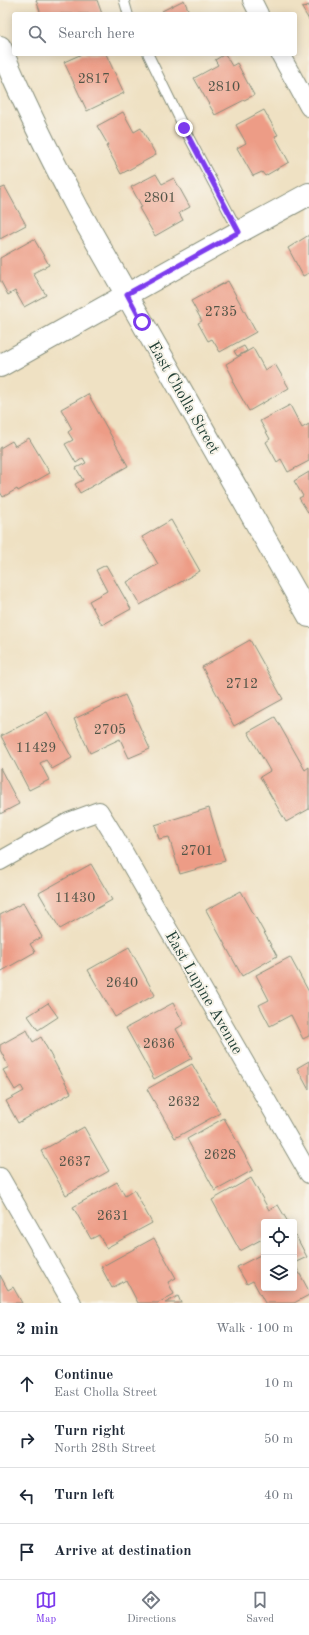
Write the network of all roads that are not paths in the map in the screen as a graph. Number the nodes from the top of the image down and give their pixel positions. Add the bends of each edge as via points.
1 (124, 0) edge
2 (252, 0) edge
3 (127, 12) edge
4 (258, 12) edge
5 (0, 47) edge
6 (149, 56) edge
7 (281, 56) edge
8 (309, 107) edge
9 (309, 194) edge
10 (239, 232) junction
11 (127, 294) junction
12 (2, 360) edge
13 (309, 616) edge
14 (0, 861) edge
15 (309, 1174) edge
16 (0, 1177) edge
17 (72, 1303) edge

1 - 3 lane
2 - 4 street
5 - 11 street, East Cholla Street via 45,148
6 - 10 lane
7 - 8 street
9 - 10 street
10 - 11 street
11 - 12 street
11 - 13 street, East Cholla Street
14 - 15 street, East Lupine Avenue via 69,822 99,811
16 - 17 street

